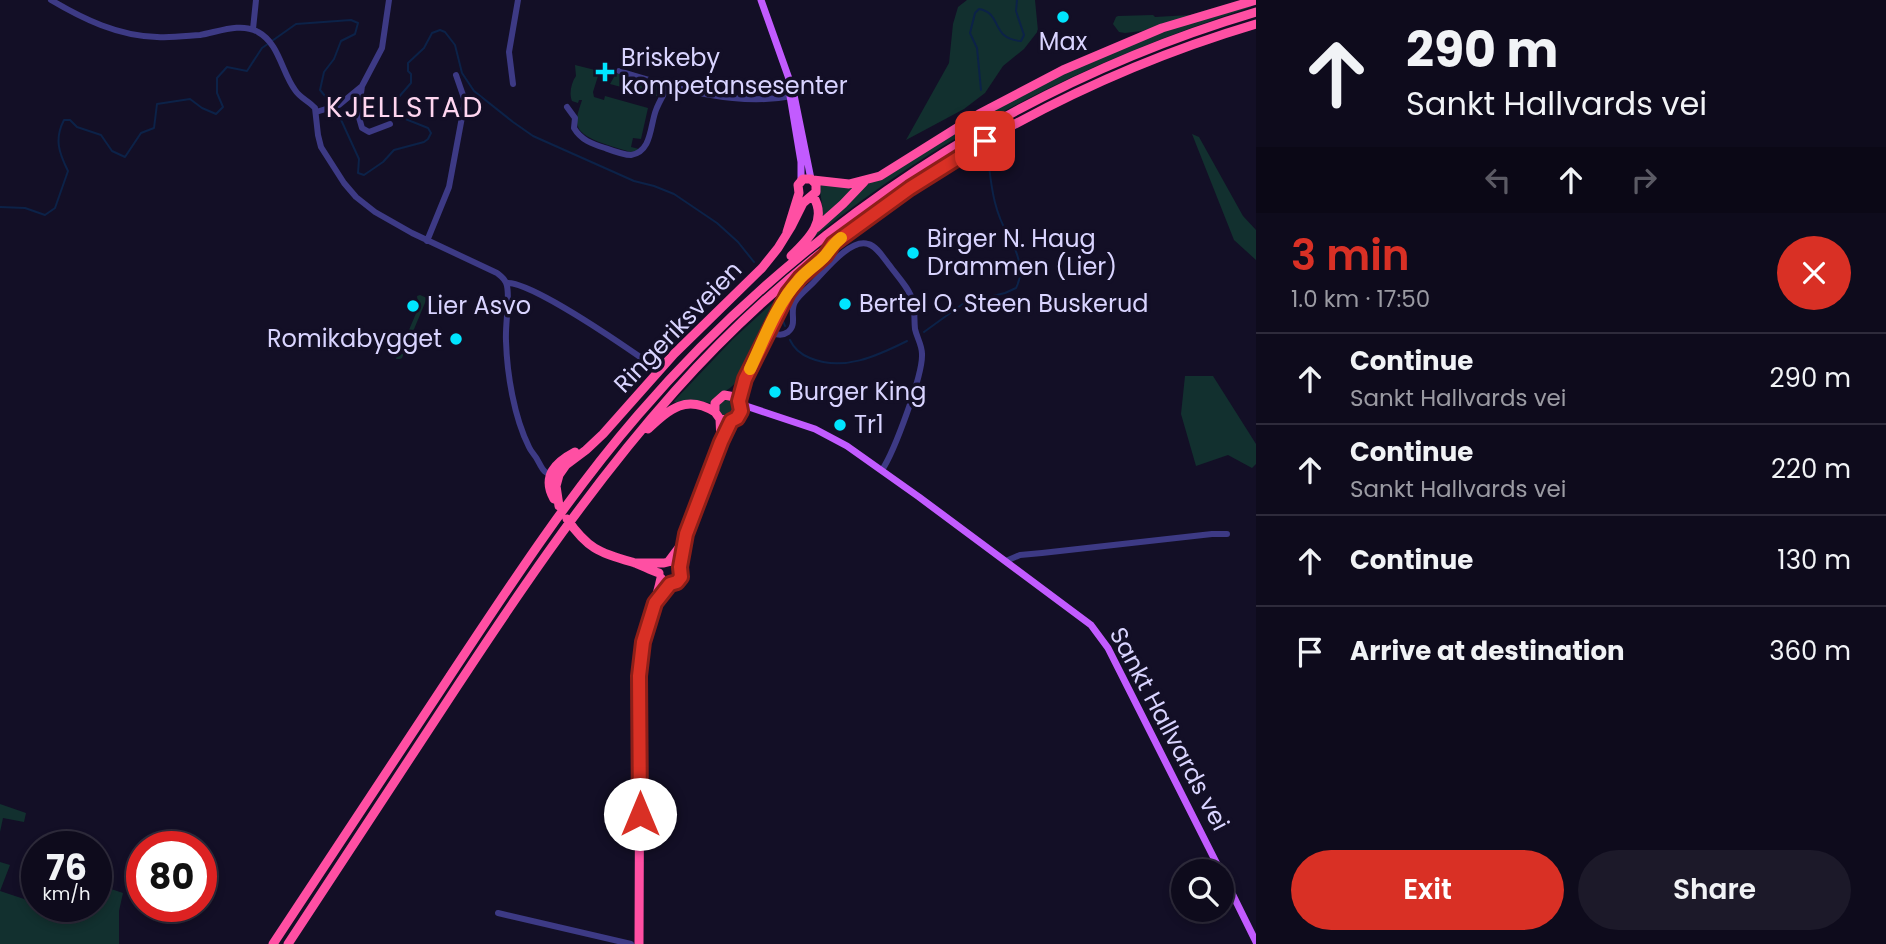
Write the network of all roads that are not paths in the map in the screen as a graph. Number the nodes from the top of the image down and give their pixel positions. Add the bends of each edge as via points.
1 (51, 0) edge
2 (256, 0) edge
3 (389, 0) edge
4 (518, 0) edge
5 (761, 0) edge
6 (1256, 0) edge
7 (1256, 12) edge
8 (1256, 24) edge
9 (253, 29) junction
10 (620, 71) dead end
11 (456, 75) dead end
12 (513, 84) dead end
13 (362, 86) junction
14 (668, 86) junction
15 (792, 96) junction
16 (568, 107) dead end
17 (316, 112) junction
18 (390, 124) dead end
19 (808, 180) junction
20 (866, 181) junction
21 (807, 195) junction
22 (814, 229) junction
23 (427, 241) junction
24 (833, 244) junction
25 (506, 283) junction
26 (760, 291) junction
27 (768, 331) junction
28 (646, 361) dead end
29 (745, 379) junction
30 (730, 395) junction
31 (740, 403) junction
32 (763, 413) junction
33 (717, 415) junction
34 (735, 418) junction
35 (721, 442) junction
36 (621, 454) junction
37 (882, 470) junction
38 (555, 473) junction
39 (1227, 534) dead end
40 (684, 541) junction
41 (1006, 561) junction
42 (666, 562) junction
43 (635, 563) junction
44 (680, 567) junction
45 (660, 576) junction
46 (670, 584) junction
47 (655, 603) junction
48 (1214, 859) edge
49 (1234, 898) edge
50 (498, 913) dead end
51 (1256, 942) edge
52 (273, 944) edge
53 (288, 944) edge
54 (631, 944) edge
55 (639, 944) edge

1 - 9 street via 91,22 137,35 180,37
2 - 9 street
3 - 13 street via 382,48
4 - 12 street via 509,52
5 - 15 main road
6 - 20 highway via 1162,28 1074,65
7 - 26 highway via 1116,63 985,128 870,202
8 - 24 highway via 1156,59 1036,113 950,162
9 - 17 street via 270,42 295,90
10 - 14 street
11 - 23 street via 465,101 449,187
13 - 17 street via 339,105
13 - 18 street via 358,114 362,128 369,132
14 - 15 street via 725,97
14 - 16 street via 648,143 634,155 582,138
15 - 19 main road
17 - 23 street via 321,147 351,192 375,212
19 - 20 highway
19 - 21 highway via 817,189
19 - 21 highway via 797,187
20 - 22 highway
21 - 22 highway via 819,212
21 - 38 highway, Ringeriksveien via 762,268 688,339 603,434
22 - 26 highway
23 - 25 street via 497,273
24 - 27 highway via 792,288
24 - 36 highway via 708,356
25 - 28 street via 515,283 560,307
25 - 38 street via 510,380 523,431 539,461
26 - 52 highway via 635,418 570,502
27 - 29 highway
27 - 37 street via 786,333 793,325 793,306 801,295 853,246 864,243 875,249 911,296 922,353 918,377
29 - 30 highway
29 - 31 highway
30 - 31 highway
30 - 33 highway via 719,398 714,406
31 - 32 main road, Sankt Hallvards vei
31 - 34 highway
32 - 34 main road, Sankt Hallvards vei
32 - 37 main road, Sankt Hallvards vei via 822,432
33 - 34 highway via 726,422
33 - 35 highway
33 - 36 highway via 696,403 681,405
34 - 35 highway
35 - 40 highway
36 - 53 highway via 518,594
37 - 41 main road, Sankt Hallvards vei
38 - 43 highway via 559,506 576,531 592,547
39 - 41 street via 1020,555
40 - 42 highway
40 - 44 highway
41 - 48 main road, Sankt Hallvards vei via 1081,615 1103,640
42 - 43 highway
42 - 44 highway
42 - 45 highway
43 - 45 highway
44 - 46 highway via 680,578
45 - 46 highway
45 - 47 highway
46 - 47 highway
47 - 55 highway via 640,665
49 - 51 main road, Sankt Hallvards vei
50 - 54 street

